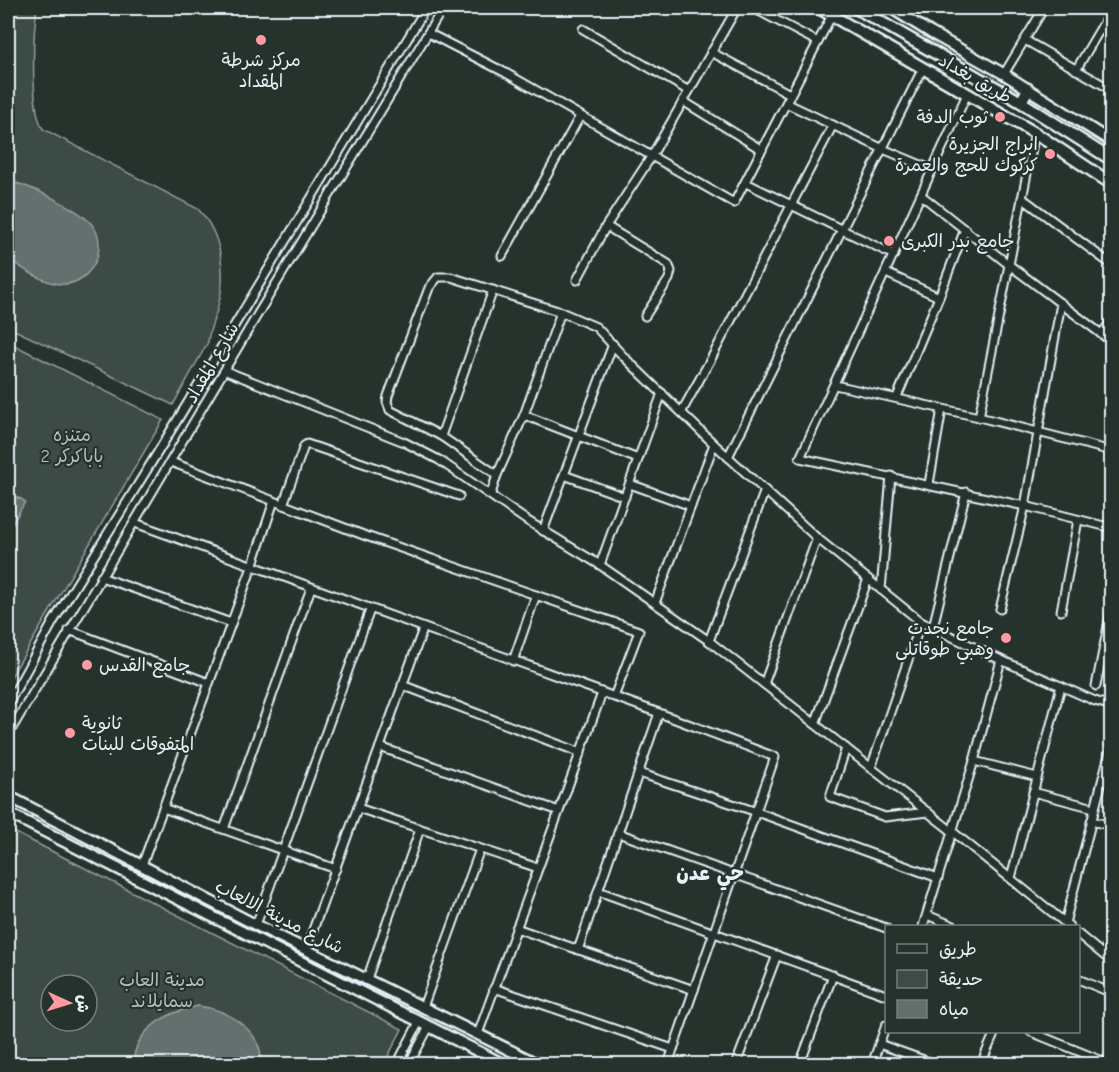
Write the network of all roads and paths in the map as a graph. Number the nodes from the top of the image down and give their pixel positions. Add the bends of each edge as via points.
1 (426, 8) edge
2 (443, 8) edge
3 (737, 8) edge
4 (753, 8) edge
5 (819, 8) edge
6 (856, 8) edge
7 (891, 8) edge
8 (1044, 8) edge
9 (1112, 9) edge
10 (832, 15) junction
11 (1103, 25) junction
12 (583, 29) dead end
13 (1112, 29) edge
14 (428, 33) junction
15 (1025, 40) junction
16 (818, 42) junction
17 (711, 52) junction
18 (923, 68) junction
19 (1076, 70) junction
20 (1002, 73) junction
21 (1028, 89) junction
22 (1112, 90) edge
23 (689, 91) junction
24 (790, 94) junction
25 (967, 94) junction
26 (683, 101) junction
27 (1021, 102) junction
28 (786, 103) junction
29 (580, 116) junction
30 (833, 125) junction
31 (1035, 133) junction
32 (1112, 142) edge
33 (883, 149) junction
34 (762, 150) junction
35 (651, 157) junction
36 (1112, 160) edge
37 (933, 170) junction
38 (746, 183) junction
39 (1112, 184) edge
40 (921, 195) junction
41 (1022, 198) junction
42 (791, 205) junction
43 (606, 226) junction
44 (842, 230) junction
45 (965, 230) junction
46 (894, 255) junction
47 (502, 256) dead end
48 (1008, 264) junction
49 (1112, 265) edge
50 (886, 273) junction
51 (577, 280) dead end
52 (493, 290) junction
53 (939, 297) junction
54 (1061, 303) junction
55 (561, 312) junction
56 (645, 316) dead end
57 (1112, 321) edge
58 (236, 322) junction
59 (250, 327) junction
60 (1101, 334) junction
61 (1112, 342) edge
62 (613, 344) junction
63 (225, 370) junction
64 (835, 385) junction
65 (662, 393) junction
66 (897, 397) junction
67 (942, 410) junction
68 (682, 411) junction
69 (524, 415) junction
70 (979, 417) junction
71 (1037, 432) junction
72 (441, 436) junction
73 (579, 437) junction
74 (714, 444) junction
75 (1112, 451) edge
76 (728, 457) junction
77 (638, 459) junction
78 (171, 462) junction
79 (497, 475) junction
80 (564, 475) junction
81 (891, 476) junction
82 (630, 484) junction
83 (929, 484) junction
84 (765, 490) junction
85 (966, 492) junction
86 (491, 494) junction
87 (459, 496) dead end
88 (625, 497) junction
89 (274, 501) junction
90 (283, 505) junction
91 (691, 506) junction
92 (1025, 506) junction
93 (1078, 520) junction
94 (135, 523) junction
95 (1112, 528) edge
96 (543, 531) junction
97 (817, 538) junction
98 (600, 565) junction
99 (252, 567) junction
100 (101, 577) junction
101 (868, 579) junction
102 (311, 588) junction
103 (882, 590) junction
104 (536, 595) junction
105 (655, 603) junction
106 (1112, 606) edge
107 (1000, 609) dead end
108 (370, 610) junction
109 (1061, 611) dead end
110 (921, 622) junction
111 (231, 623) junction
112 (933, 627) junction
113 (423, 629) junction
114 (69, 630) junction
115 (709, 641) junction
116 (1001, 660) junction
117 (513, 661) junction
118 (209, 683) junction
119 (764, 684) junction
120 (402, 685) junction
121 (1061, 686) junction
122 (1096, 686) dead end
123 (602, 693) junction
124 (614, 697) junction
125 (8, 704) edge
126 (1112, 706) edge
127 (660, 713) junction
128 (815, 724) junction
129 (8, 735) edge
130 (1112, 743) edge
131 (380, 747) junction
132 (846, 748) junction
133 (580, 753) junction
134 (974, 761) junction
135 (871, 768) junction
136 (639, 773) junction
137 (1037, 777) junction
138 (1033, 792) junction
139 (8, 796) edge
140 (164, 808) junction
141 (358, 808) junction
142 (1094, 808) junction
143 (559, 811) junction
144 (757, 812) junction
145 (928, 812) junction
146 (8, 813) edge
147 (1091, 821) junction
148 (1112, 826) edge
149 (224, 829) junction
150 (420, 829) junction
151 (953, 832) junction
152 (618, 833) junction
153 (480, 849) junction
154 (283, 850) junction
155 (142, 865) junction
156 (336, 868) junction
157 (538, 868) junction
158 (735, 873) junction
159 (938, 878) junction
160 (1011, 878) junction
161 (598, 891) junction
162 (927, 915) junction
163 (256, 925) junction
164 (924, 925) edge
165 (950, 925) edge
166 (1067, 925) edge
167 (516, 928) junction
168 (885, 928) edge
169 (714, 933) junction
170 (1080, 936) edge
171 (306, 949) junction
172 (578, 950) junction
173 (777, 955) junction
174 (1112, 962) edge
175 (833, 975) junction
176 (367, 979) junction
177 (1080, 980) edge
178 (494, 987) junction
179 (694, 990) junction
180 (1112, 993) edge
181 (885, 995) edge
182 (423, 1007) junction
183 (419, 1022) junction
184 (429, 1027) junction
185 (885, 1028) edge
186 (995, 1033) edge
187 (1033, 1033) edge
188 (478, 1034) junction
189 (879, 1044) junction
190 (673, 1049) junction
191 (397, 1065) edge
192 (409, 1065) edge
193 (503, 1065) edge
194 (538, 1065) edge
195 (668, 1065) edge
196 (736, 1065) edge
197 (800, 1065) edge
198 (872, 1065) edge
199 (935, 1065) edge
200 (981, 1065) edge
201 (1110, 1065) edge

1 - 58 street, شارع المقداد
2 - 14 street, شارع المقداد
3 - 17 street
4 - 16 street
5 - 10 main road, طريق بغداد
6 - 27 main road, طريق بغداد
7 - 20 main road
8 - 15 street
9 - 11 street
10 - 16 street
10 - 18 main road, طريق بغداد
11 - 13 street
11 - 19 street
12 - 23 street
14 - 29 street
14 - 59 street, شارع المقداد
15 - 19 street
15 - 20 street
16 - 24 street
17 - 23 street
17 - 24 street
18 - 25 main road, طريق بغداد
18 - 33 street
19 - 22 street
20 - 21 main road
21 - 27 main road
21 - 32 main road
23 - 26 street
24 - 28 street
25 - 31 main road, طريق بغداد
25 - 37 street
26 - 34 street
26 - 35 street
27 - 36 main road, طريق بغداد
28 - 30 street
28 - 34 street
29 - 35 street
29 - 47 street
30 - 33 street
30 - 42 street
31 - 39 main road, طريق بغداد
31 - 41 street
33 - 37 street
33 - 44 street
34 - 38 street
35 - 38 street via 734,203
35 - 43 street
37 - 40 street
38 - 42 street
40 - 45 street
40 - 46 street
41 - 48 street
41 - 49 street
42 - 44 street
42 - 68 street
43 - 51 street
43 - 56 street via 668,264 669,279
44 - 46 street
44 - 76 street
45 - 48 street
45 - 53 street
46 - 50 street
48 - 54 street
48 - 70 street
50 - 53 street
50 - 64 street
52 - 55 street
52 - 72 street
52 - 72 street via 451,277 438,277 433,282 388,396 390,410
53 - 66 street
54 - 60 street
54 - 71 street
55 - 62 street via 596,327
55 - 69 street
57 - 60 street
58 - 59 street
58 - 125 street, شارع المقداد via 53,622
59 - 63 street, شارع المقداد
60 - 61 street
62 - 65 street
62 - 73 street
63 - 78 street, شارع المقداد
63 - 86 street via 404,442
64 - 66 street
64 - 81 street via 800,458
65 - 68 street
65 - 77 street
66 - 67 street
67 - 70 street
67 - 83 street
68 - 74 street
69 - 73 street
69 - 79 street
70 - 71 street
71 - 75 street
71 - 92 street
72 - 79 street
73 - 77 street
73 - 80 street
74 - 76 street
74 - 91 street
76 - 84 street
77 - 82 street
78 - 89 street
78 - 94 street, شارع المقداد
79 - 86 street
80 - 88 street
80 - 96 street
81 - 83 street
81 - 103 street
82 - 88 street
82 - 91 street
83 - 85 street
84 - 97 street
84 - 115 street
85 - 92 street
85 - 112 street
86 - 96 street
87 - 90 street via 307,444
88 - 98 street
89 - 90 street
89 - 99 street
90 - 104 street
91 - 105 street
92 - 93 street
92 - 107 street
93 - 95 street
93 - 109 street
94 - 99 street
94 - 100 street, شارع المقداد
96 - 98 street
97 - 101 street
97 - 119 street
98 - 105 street
99 - 102 street
99 - 111 street
100 - 111 street
100 - 114 street, شارع المقداد
101 - 103 street
101 - 128 street
102 - 108 street
102 - 149 street
103 - 110 street
104 - 117 street
104 - 124 street via 639,631
105 - 115 street
106 - 122 street
108 - 113 street
108 - 154 street
110 - 112 street
110 - 135 street
111 - 118 street
112 - 116 street
113 - 117 street
113 - 120 street
114 - 118 street
114 - 129 street, شارع المقداد
115 - 119 street
116 - 121 street
116 - 134 street
117 - 123 street
118 - 140 street
119 - 128 street
120 - 131 street
120 - 133 street
121 - 126 street
121 - 137 street
123 - 124 street
123 - 133 street
124 - 127 street
127 - 136 street
127 - 144 street via 775,757
128 - 132 street
130 - 142 street
131 - 141 street
131 - 143 street
132 - 135 street
132 - 145 street via 830,797 885,817
133 - 143 street
134 - 137 street
134 - 151 street
135 - 145 street
136 - 144 street
136 - 152 street
137 - 138 street
138 - 142 street
138 - 160 street
139 - 155 main road, شارع مدينة الالعاب
140 - 149 street
140 - 155 street
141 - 150 street
141 - 156 street
142 - 147 street
143 - 157 street
144 - 158 street
144 - 159 street
145 - 151 street
146 - 183 main road, شارع مدينة الالعاب
147 - 148 street
147 - 166 street
149 - 154 street
150 - 153 street
150 - 176 street
151 - 159 street
151 - 160 street
152 - 158 street
152 - 161 street
153 - 157 street
153 - 182 street
154 - 156 street
154 - 163 street
155 - 163 main road, شارع مدينة الالعاب
156 - 171 street
157 - 167 street
158 - 168 street
158 - 169 street
159 - 162 street
160 - 166 street
161 - 169 street
161 - 172 street
162 - 164 street
162 - 165 street
163 - 171 main road, شارع مدينة الالعاب
167 - 172 street
167 - 178 street
169 - 173 street
169 - 179 street
170 - 174 street
171 - 176 main road, شارع مدينة الالعاب
172 - 179 street
173 - 175 street
173 - 196 street
175 - 181 street
175 - 197 street
176 - 182 main road, شارع مدينة الالعاب
177 - 180 street
178 - 188 street
178 - 190 street
179 - 190 street
182 - 188 main road, شارع مدينة الالعاب
183 - 184 main road, شارع مدينة الالعاب
183 - 191 street
184 - 192 street
184 - 193 main road, شارع مدينة الالعاب
185 - 189 street
186 - 200 street
187 - 201 street
188 - 194 main road, شارع مدينة الالعاب
189 - 198 street
189 - 199 street
190 - 195 street

